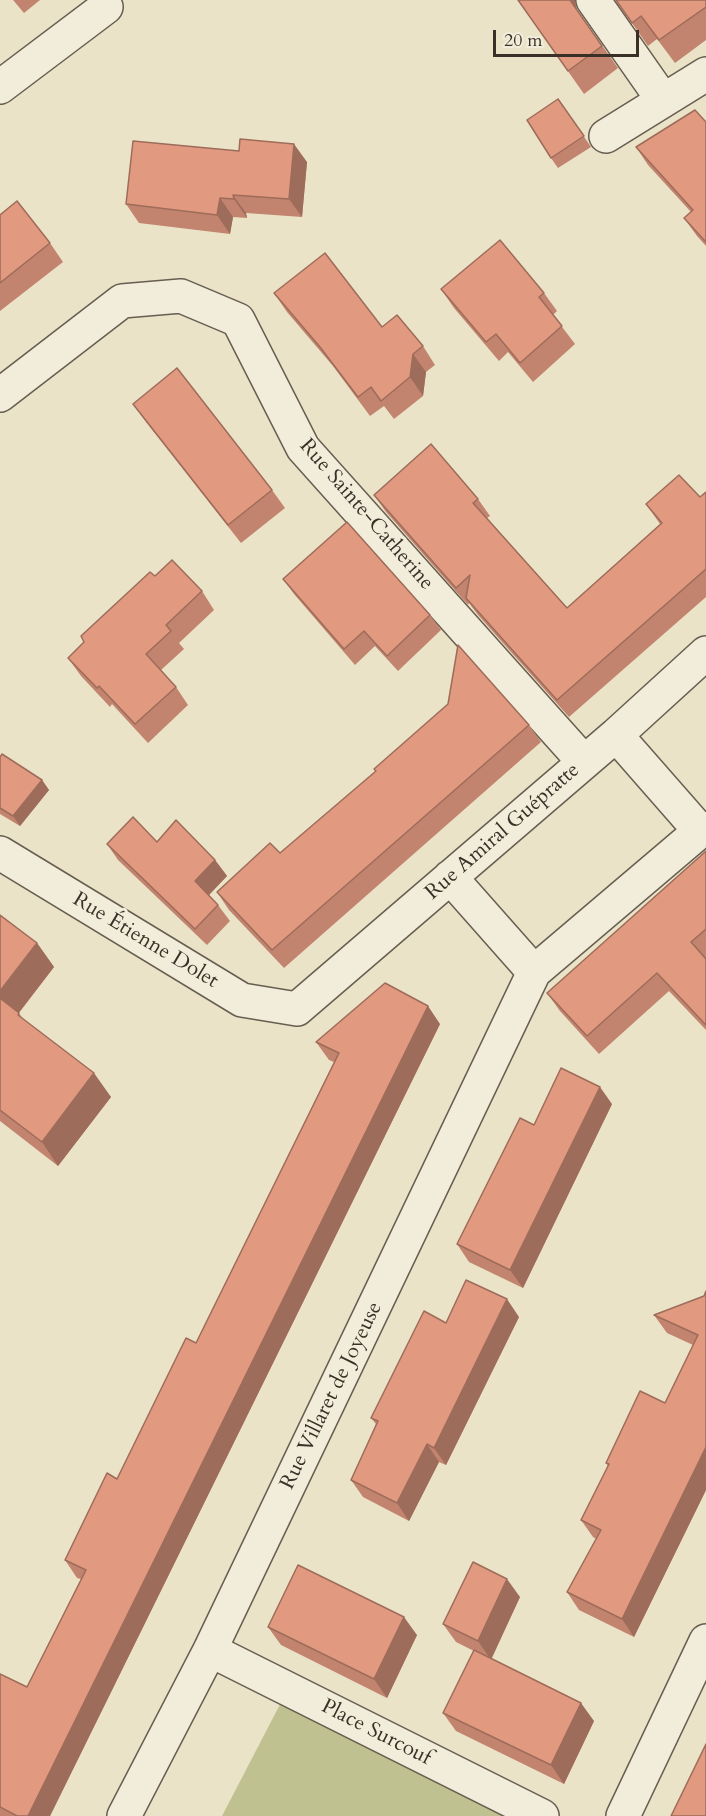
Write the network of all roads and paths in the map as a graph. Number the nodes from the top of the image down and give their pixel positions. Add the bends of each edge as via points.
1 (593, 0) edge
2 (106, 7) dead end
3 (706, 74) edge
4 (0, 87) edge
5 (663, 100) junction
6 (606, 136) dead end
7 (0, 395) edge
8 (706, 653) edge
9 (616, 735) junction
10 (584, 762) junction
11 (703, 830) edge
12 (0, 853) edge
13 (450, 877) junction
14 (534, 972) junction
15 (297, 1009) joint
16 (706, 1641) edge
17 (210, 1650) junction
18 (124, 1816) edge
19 (542, 1816) edge
20 (622, 1816) edge

1 - 5 street
2 - 4 street
3 - 5 street
5 - 6 street
7 - 10 street, Rue Sainte-Catherine via 122,301 181,296 238,320 303,448
8 - 9 street, Rue Amiral Guépratte
9 - 10 street, Rue Amiral Guépratte
9 - 11 street, Rue Villaret de Joyeuse
10 - 13 street, Rue Amiral Guépratte
11 - 14 street, Rue Villaret de Joyeuse
12 - 15 street, Rue Étienne Dolet via 242,1000
13 - 14 street
13 - 15 street, Rue Amiral Guépratte
14 - 17 street, Rue Villaret de Joyeuse
16 - 20 street
17 - 18 street, Rue Villaret de Joyeuse
17 - 19 street, Place Surcouf

